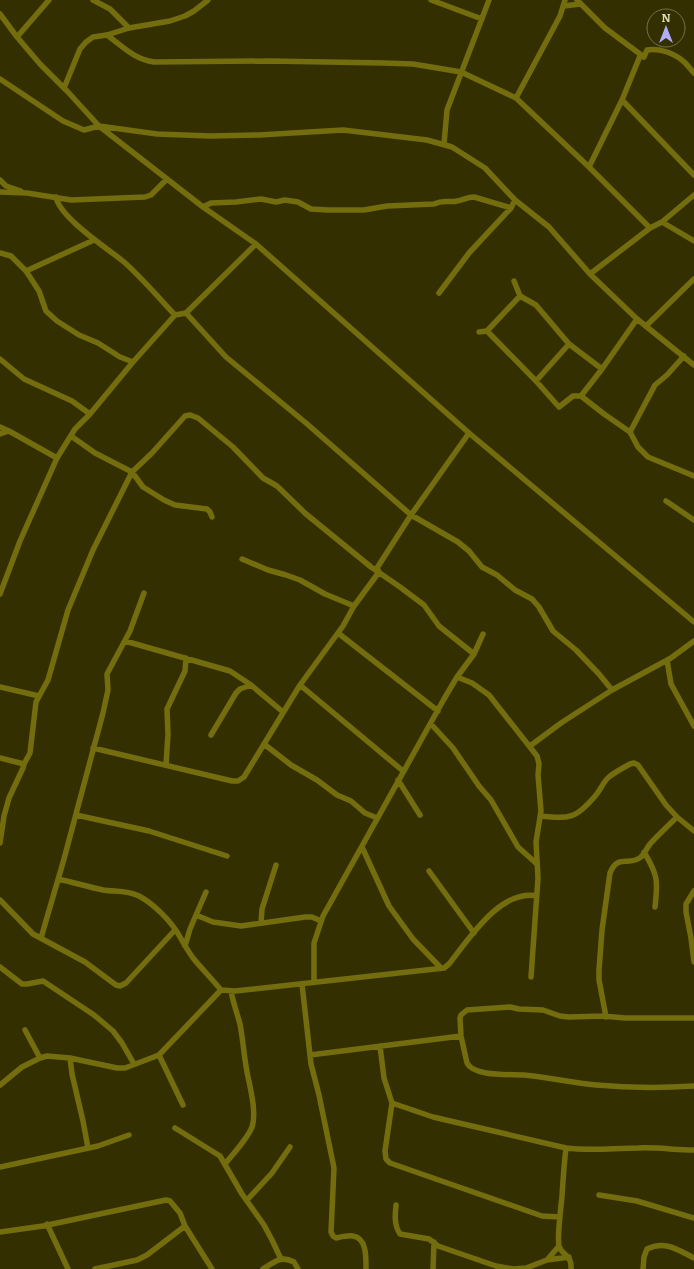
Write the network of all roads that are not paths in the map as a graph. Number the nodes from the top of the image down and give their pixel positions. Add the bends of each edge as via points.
1 (49, 0) edge
2 (93, 0) edge
3 (208, 0) edge
4 (431, 0) edge
5 (489, 0) edge
6 (579, 2) edge
7 (564, 3) edge
8 (0, 14) edge
9 (482, 19) junction
10 (129, 28) junction
11 (107, 35) junction
12 (17, 38) junction
13 (644, 57) junction
14 (461, 72) junction
15 (694, 73) edge
16 (0, 79) edge
17 (64, 88) junction
18 (516, 98) junction
19 (622, 100) junction
20 (99, 126) junction
21 (444, 144) junction
22 (589, 167) junction
23 (694, 175) edge
24 (167, 179) junction
25 (0, 180) edge
26 (0, 192) edge
27 (27, 192) junction
28 (694, 196) edge
29 (56, 198) junction
30 (515, 200) junction
31 (203, 207) junction
32 (511, 208) junction
33 (662, 222) junction
34 (650, 228) junction
35 (94, 240) junction
36 (694, 241) edge
37 (256, 244) junction
38 (0, 254) edge
39 (26, 271) junction
40 (590, 274) junction
41 (694, 279) edge
42 (514, 281) dead end
43 (439, 293) dead end
44 (520, 296) junction
45 (186, 313) junction
46 (175, 315) junction
47 (636, 319) junction
48 (646, 326) junction
49 (487, 331) junction
50 (479, 332) dead end
51 (569, 344) junction
52 (684, 356) junction
53 (0, 359) edge
54 (133, 362) junction
55 (694, 365) edge
56 (602, 368) junction
57 (536, 381) junction
58 (581, 396) junction
59 (90, 414) junction
60 (0, 427) edge
61 (9, 431) junction
62 (469, 432) junction
63 (630, 432) junction
64 (0, 434) edge
65 (71, 436) junction
66 (58, 458) junction
67 (132, 472) junction
68 (694, 476) edge
69 (666, 501) dead end
70 (557, 503) dead end
71 (411, 516) junction
72 (212, 517) dead end
73 (694, 520) edge
74 (242, 559) dead end
75 (379, 572) junction
76 (144, 593) dead end
77 (0, 594) edge
78 (354, 606) junction
79 (694, 622) edge
80 (338, 633) junction
81 (483, 634) dead end
82 (125, 641) junction
83 (694, 641) edge
84 (474, 654) junction
85 (186, 658) junction
86 (667, 660) junction
87 (457, 677) junction
88 (251, 685) junction
89 (300, 685) junction
90 (0, 687) edge
91 (612, 690) junction
92 (39, 696) junction
93 (438, 711) junction
94 (283, 712) junction
95 (430, 724) junction
96 (694, 726) edge
97 (211, 735) dead end
98 (264, 744) junction
99 (530, 746) junction
100 (93, 748) junction
101 (0, 758) edge
102 (24, 764) junction
103 (166, 765) junction
104 (403, 772) junction
105 (398, 780) junction
106 (76, 815) junction
107 (420, 815) dead end
108 (540, 816) junction
109 (676, 817) junction
110 (377, 818) junction
111 (694, 831) edge
112 (0, 843) edge
113 (362, 846) junction
114 (644, 852) junction
115 (227, 856) dead end
116 (537, 864) junction
117 (276, 865) dead end
118 (429, 871) dead end
119 (58, 879) junction
120 (694, 891) edge
121 (206, 892) dead end
122 (537, 896) junction
123 (0, 902) edge
124 (655, 907) dead end
125 (196, 915) junction
126 (321, 921) junction
127 (261, 923) junction
128 (175, 930) junction
129 (474, 933) junction
130 (41, 938) junction
131 (185, 946) junction
132 (694, 959) edge
133 (0, 967) edge
134 (441, 968) junction
135 (531, 977) dead end
136 (314, 982) junction
137 (302, 984) junction
138 (221, 990) junction
139 (232, 991) junction
140 (606, 1016) junction
141 (694, 1018) edge
142 (25, 1030) dead end
143 (461, 1036) junction
144 (380, 1046) junction
145 (159, 1055) junction
146 (310, 1055) junction
147 (40, 1058) junction
148 (70, 1058) junction
149 (134, 1064) junction
150 (0, 1085) edge
151 (694, 1086) edge
152 (392, 1103) junction
153 (183, 1105) dead end
154 (175, 1128) dead end
155 (129, 1135) dead end
156 (290, 1147) dead end
157 (88, 1148) junction
158 (566, 1148) junction
159 (694, 1150) edge
160 (225, 1164) junction
161 (0, 1167) edge
162 (599, 1195) dead end
163 (246, 1200) junction
164 (396, 1205) dead end
165 (560, 1217) junction
166 (694, 1218) edge
167 (47, 1224) junction
168 (185, 1226) junction
169 (0, 1232) edge
170 (434, 1242) junction
171 (559, 1246) junction
172 (569, 1257) junction
173 (694, 1258) edge
174 (281, 1259) junction
175 (547, 1260) junction
176 (68, 1269) edge
177 (95, 1269) edge
178 (212, 1269) edge
179 (263, 1269) edge
180 (298, 1269) edge
181 (366, 1269) edge
182 (433, 1269) edge
183 (513, 1269) edge
184 (571, 1269) edge
185 (643, 1269) edge

1 - 12 street
2 - 10 street via 110,9
3 - 10 street via 185,16
4 - 9 street
5 - 9 street
6 - 7 street
6 - 13 street via 605,28
7 - 18 street via 560,16
8 - 12 street
9 - 14 street
10 - 11 street
11 - 14 street via 142,60 154,62 384,63 413,64
11 - 17 street via 93,37 80,49
12 - 17 street
13 - 15 street via 647,50 654,48 672,54
13 - 19 street via 640,56
14 - 18 street
14 - 21 street via 447,110
16 - 20 street via 63,121 84,130
17 - 20 street
18 - 22 street
19 - 22 street
19 - 23 street
20 - 21 street via 157,134 210,136 343,130
20 - 24 street
21 - 30 street via 462,152 485,168
22 - 34 street
24 - 29 street via 151,195 145,197 71,200
24 - 31 street
25 - 27 street via 6,186
26 - 27 street
27 - 29 street
28 - 33 street
29 - 35 street via 63,211
30 - 32 street
30 - 40 street via 548,227
31 - 32 street via 211,203 261,199 289,200 311,209 364,210 387,206 434,204 440,201 457,202 474,197
31 - 37 street
32 - 43 street via 469,253
33 - 34 street
33 - 36 street
34 - 40 street
35 - 39 street
35 - 46 street via 124,262
37 - 45 street
37 - 62 street
38 - 39 street via 11,256
39 - 54 street via 40,290 46,311 57,321
40 - 47 street
41 - 48 street
42 - 44 street
44 - 49 street
44 - 51 street via 536,305
45 - 46 street
45 - 71 street via 226,357 306,423
46 - 54 street
47 - 48 street
47 - 56 street
48 - 52 street
49 - 50 street
49 - 57 street
51 - 56 street
51 - 57 street
52 - 55 street
52 - 63 street via 653,389
53 - 59 street via 24,379 72,401
54 - 59 street
56 - 58 street
57 - 58 street via 559,407 573,396
58 - 63 street
59 - 65 street
60 - 61 street
61 - 64 street
61 - 66 street
62 - 71 street
62 - 79 street
63 - 68 street via 638,447 648,457
65 - 66 street
65 - 67 street via 95,454
66 - 77 street via 20,541
67 - 72 street via 143,487 164,500 175,505 207,509
67 - 75 street via 182,418 194,415 233,447 263,478 277,486 306,514
67 - 92 street via 93,550 68,610 48,680
69 - 73 street
70 - 79 street
71 - 75 street via 378,568
71 - 91 street via 458,542 482,567 532,599 540,607 553,631 576,650
74 - 78 street via 293,577
75 - 78 street
75 - 84 street via 424,605 439,626
76 - 82 street
78 - 80 street
80 - 89 street
80 - 93 street
81 - 84 street
82 - 85 street
82 - 100 street via 107,674 108,690
83 - 86 street
84 - 87 street
85 - 88 street via 230,671
85 - 103 street via 185,671 167,709
86 - 91 street
86 - 96 street via 670,684
87 - 93 street
87 - 99 street via 472,683 489,695
88 - 94 street
88 - 97 street via 236,693
89 - 94 street
89 - 104 street
90 - 92 street
91 - 99 street
92 - 102 street via 36,702 30,753
93 - 95 street
94 - 98 street
95 - 104 street
95 - 116 street via 453,748 491,800 518,847
98 - 103 street via 244,777 238,781
98 - 110 street via 291,765 337,795 351,801 365,813
99 - 108 street via 540,764
100 - 103 street
100 - 106 street
101 - 102 street
102 - 112 street via 9,798
104 - 105 street
105 - 107 street
105 - 110 street
106 - 115 street via 154,833
106 - 119 street
108 - 109 street via 561,818 580,811 609,778 634,763
108 - 116 street via 536,842
109 - 111 street
109 - 114 street
110 - 113 street
113 - 126 street
113 - 134 street via 389,906 413,939
114 - 124 street via 656,875
114 - 140 street via 634,861 618,862 613,865 610,873 599,970
116 - 122 street
117 - 127 street via 264,901
118 - 129 street
119 - 128 street via 138,896 154,906
119 - 130 street
120 - 132 street via 686,904 686,912
121 - 125 street
122 - 129 street via 521,896 504,904 486,918
122 - 135 street
123 - 130 street via 33,934
125 - 127 street via 228,925
125 - 131 street
126 - 127 street via 305,917
126 - 136 street via 314,943
128 - 130 street via 126,983 120,986 85,962
128 - 131 street
129 - 134 street via 449,964
131 - 138 street
133 - 149 street via 22,984 43,981 94,1015 113,1031
134 - 136 street
136 - 137 street
137 - 139 street
137 - 146 street
138 - 139 street
138 - 145 street
139 - 160 street via 242,1033 253,1120 245,1139
140 - 141 street
140 - 143 street via 560,1016 543,1010 510,1007 467,1010 460,1018
142 - 147 street
143 - 144 street
143 - 151 street via 467,1063 477,1071 597,1085
144 - 146 street
144 - 152 street via 384,1078
145 - 149 street
145 - 153 street
146 - 181 street via 334,1168 331,1232 336,1238 353,1236 359,1239 364,1246
147 - 148 street
147 - 150 street via 14,1072
148 - 149 street via 110,1067 125,1068
148 - 157 street
152 - 158 street via 433,1117
152 - 165 street via 385,1150 386,1159 390,1163 542,1216
154 - 160 street via 220,1156
155 - 157 street
156 - 163 street via 272,1173
157 - 161 street
158 - 159 street
158 - 165 street
160 - 163 street
162 - 166 street via 637,1201
163 - 174 street
164 - 170 street via 395,1221 400,1234
165 - 171 street
167 - 168 street via 166,1200 176,1207
167 - 169 street
167 - 176 street
168 - 177 street via 138,1260
168 - 178 street
170 - 182 street
170 - 183 street via 438,1246 496,1266
171 - 172 street
171 - 175 street
172 - 175 street
172 - 184 street
173 - 185 street via 666,1245 655,1245 647,1249
174 - 179 street
174 - 180 street via 289,1259
175 - 183 street via 526,1268

